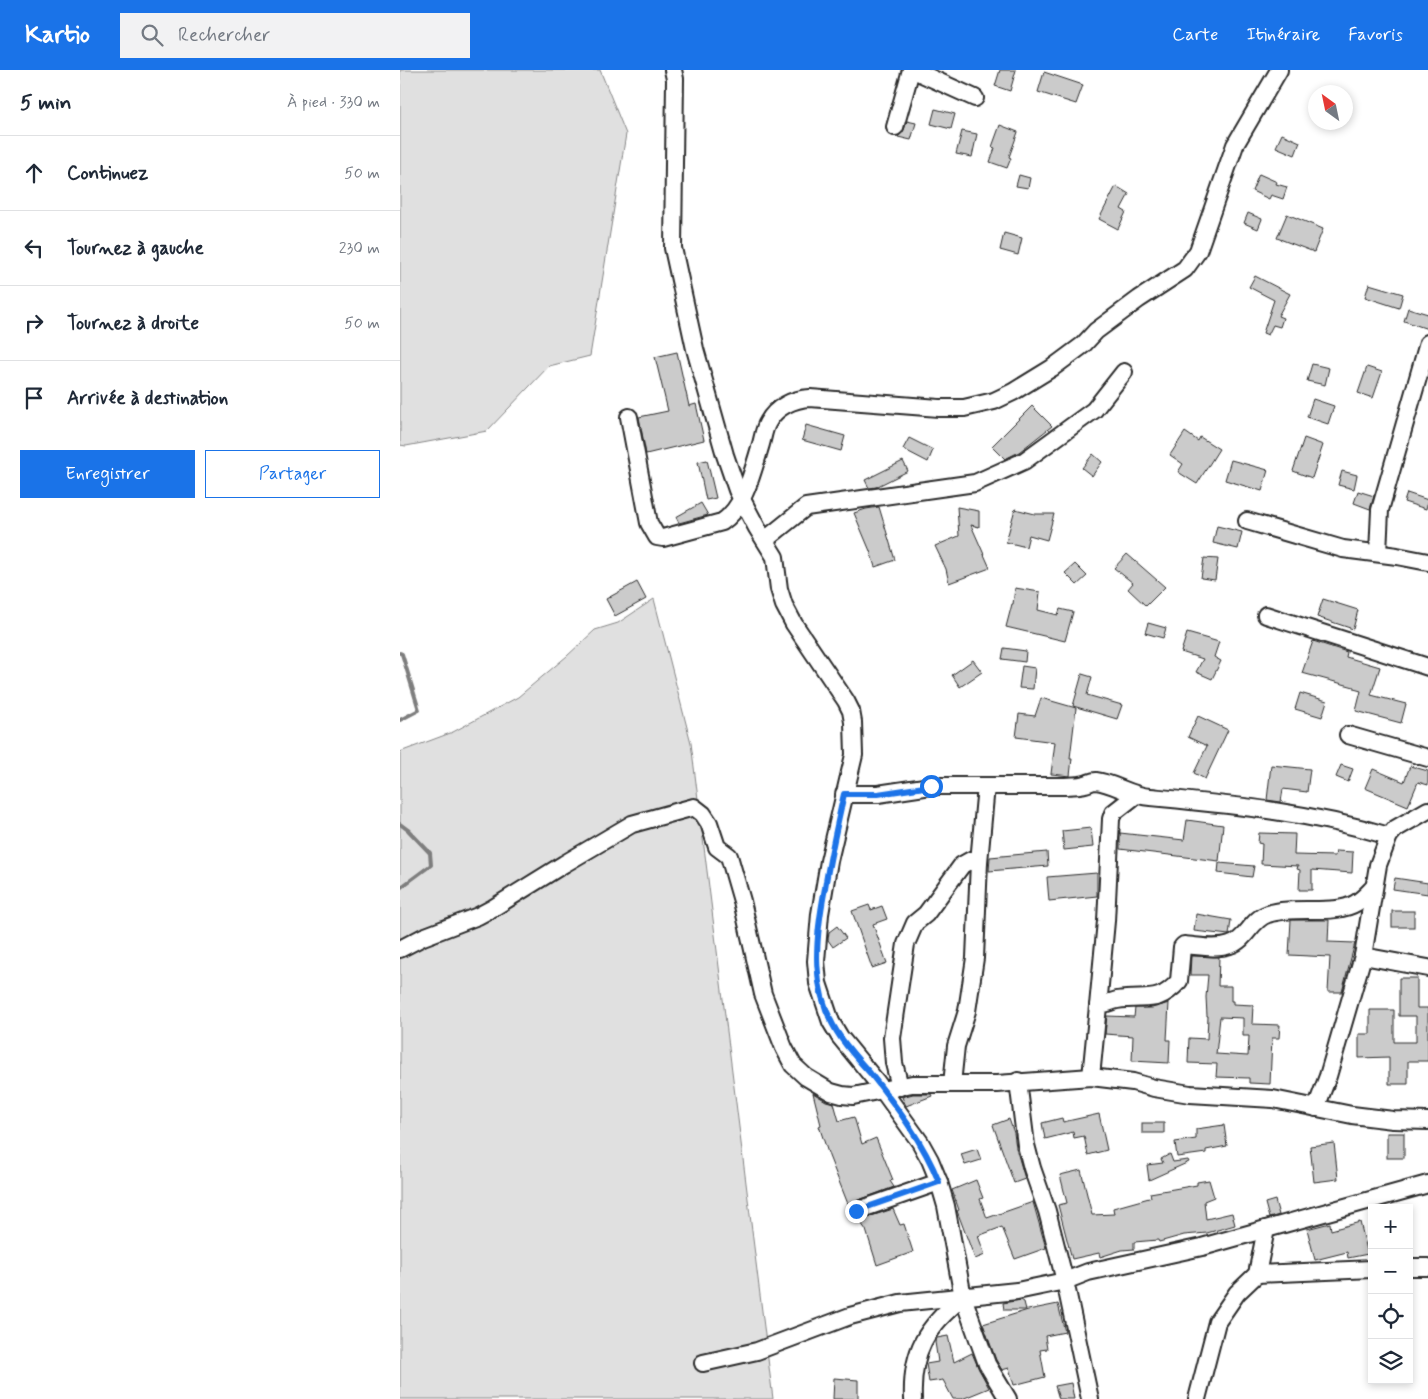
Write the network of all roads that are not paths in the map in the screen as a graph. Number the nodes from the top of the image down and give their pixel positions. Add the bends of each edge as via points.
1 (674, 70) edge
2 (912, 70) edge
3 (1279, 70) edge
4 (975, 98) dead end
5 (895, 127) dead end
6 (1428, 343) edge
7 (1124, 372) dead end
8 (629, 417) dead end
9 (741, 499) junction
10 (1247, 521) dead end
11 (765, 540) junction
12 (1378, 554) junction
13 (1428, 562) edge
14 (1266, 615) dead end
15 (1428, 666) edge
16 (1348, 736) dead end
17 (1428, 758) edge
18 (986, 786) junction
19 (844, 794) junction
20 (1136, 795) junction
21 (1428, 810) edge
22 (1390, 836) junction
23 (979, 862) junction
24 (1373, 888) junction
25 (400, 949) edge
26 (1363, 956) junction
27 (1428, 968) edge
28 (1098, 1006) junction
29 (1091, 1077) junction
30 (1018, 1082) junction
31 (952, 1084) junction
32 (900, 1087) junction
33 (883, 1090) junction
34 (1316, 1108) junction
35 (1428, 1121) edge
36 (939, 1182) junction
37 (1428, 1184) edge
38 (856, 1211) dead end
39 (1266, 1229) junction
40 (1428, 1267) edge
41 (1413, 1268) edge
42 (1368, 1269) edge
43 (1257, 1274) junction
44 (1065, 1281) junction
45 (963, 1297) junction
46 (704, 1363) dead end
47 (913, 1399) edge
48 (1008, 1399) edge
49 (1090, 1399) edge
50 (1197, 1399) edge

1 - 9 street via 673,248 695,349
2 - 4 street
2 - 5 street
3 - 9 street via 1235,145 1198,251 1185,269 1140,298 1052,368 994,401 964,408 939,408 800,398 784,405 768,422
6 - 12 street via 1380,510
7 - 11 street via 1094,410 1024,461 975,483 806,507
8 - 9 street via 650,523 657,537 664,538 722,522 730,517
9 - 11 street
10 - 12 street via 1343,549
11 - 19 street via 776,557 784,605 851,711 854,754
12 - 13 street
14 - 15 street
16 - 17 street
18 - 19 street via 931,786 878,794
18 - 20 street via 1066,786 1094,781
18 - 23 street
19 - 33 street via 820,914 816,961 818,983 831,1022 840,1037
20 - 22 street via 1302,814
20 - 28 street via 1113,813 1111,819
21 - 22 street via 1398,825
22 - 24 street
23 - 31 street via 975,958 967,1011 956,1046
23 - 32 street via 971,860 962,865 915,924 906,944 892,1038
24 - 26 street
24 - 28 street via 1356,904 1347,907 1294,910 1261,916 1229,946 1184,946 1179,981 1164,994 1117,1000
25 - 33 street via 493,908 632,824 694,807 709,823 717,847 729,856 763,994 794,1065 831,1092 861,1096
26 - 27 street
26 - 34 street
28 - 29 street
29 - 30 street
29 - 34 street via 1190,1094 1273,1099
30 - 31 street
30 - 44 street via 1026,1145 1048,1212
31 - 32 street
32 - 33 street
33 - 36 street via 920,1142
34 - 35 street via 1393,1120
36 - 38 street
36 - 45 street
37 - 39 street
39 - 43 street
39 - 44 street via 1088,1272
40 - 41 street
42 - 43 street
43 - 50 street via 1237,1293 1217,1322
44 - 45 street
44 - 49 street
45 - 46 street via 900,1303 850,1316 757,1351
45 - 47 street via 922,1342 915,1359
45 - 48 street via 987,1364

